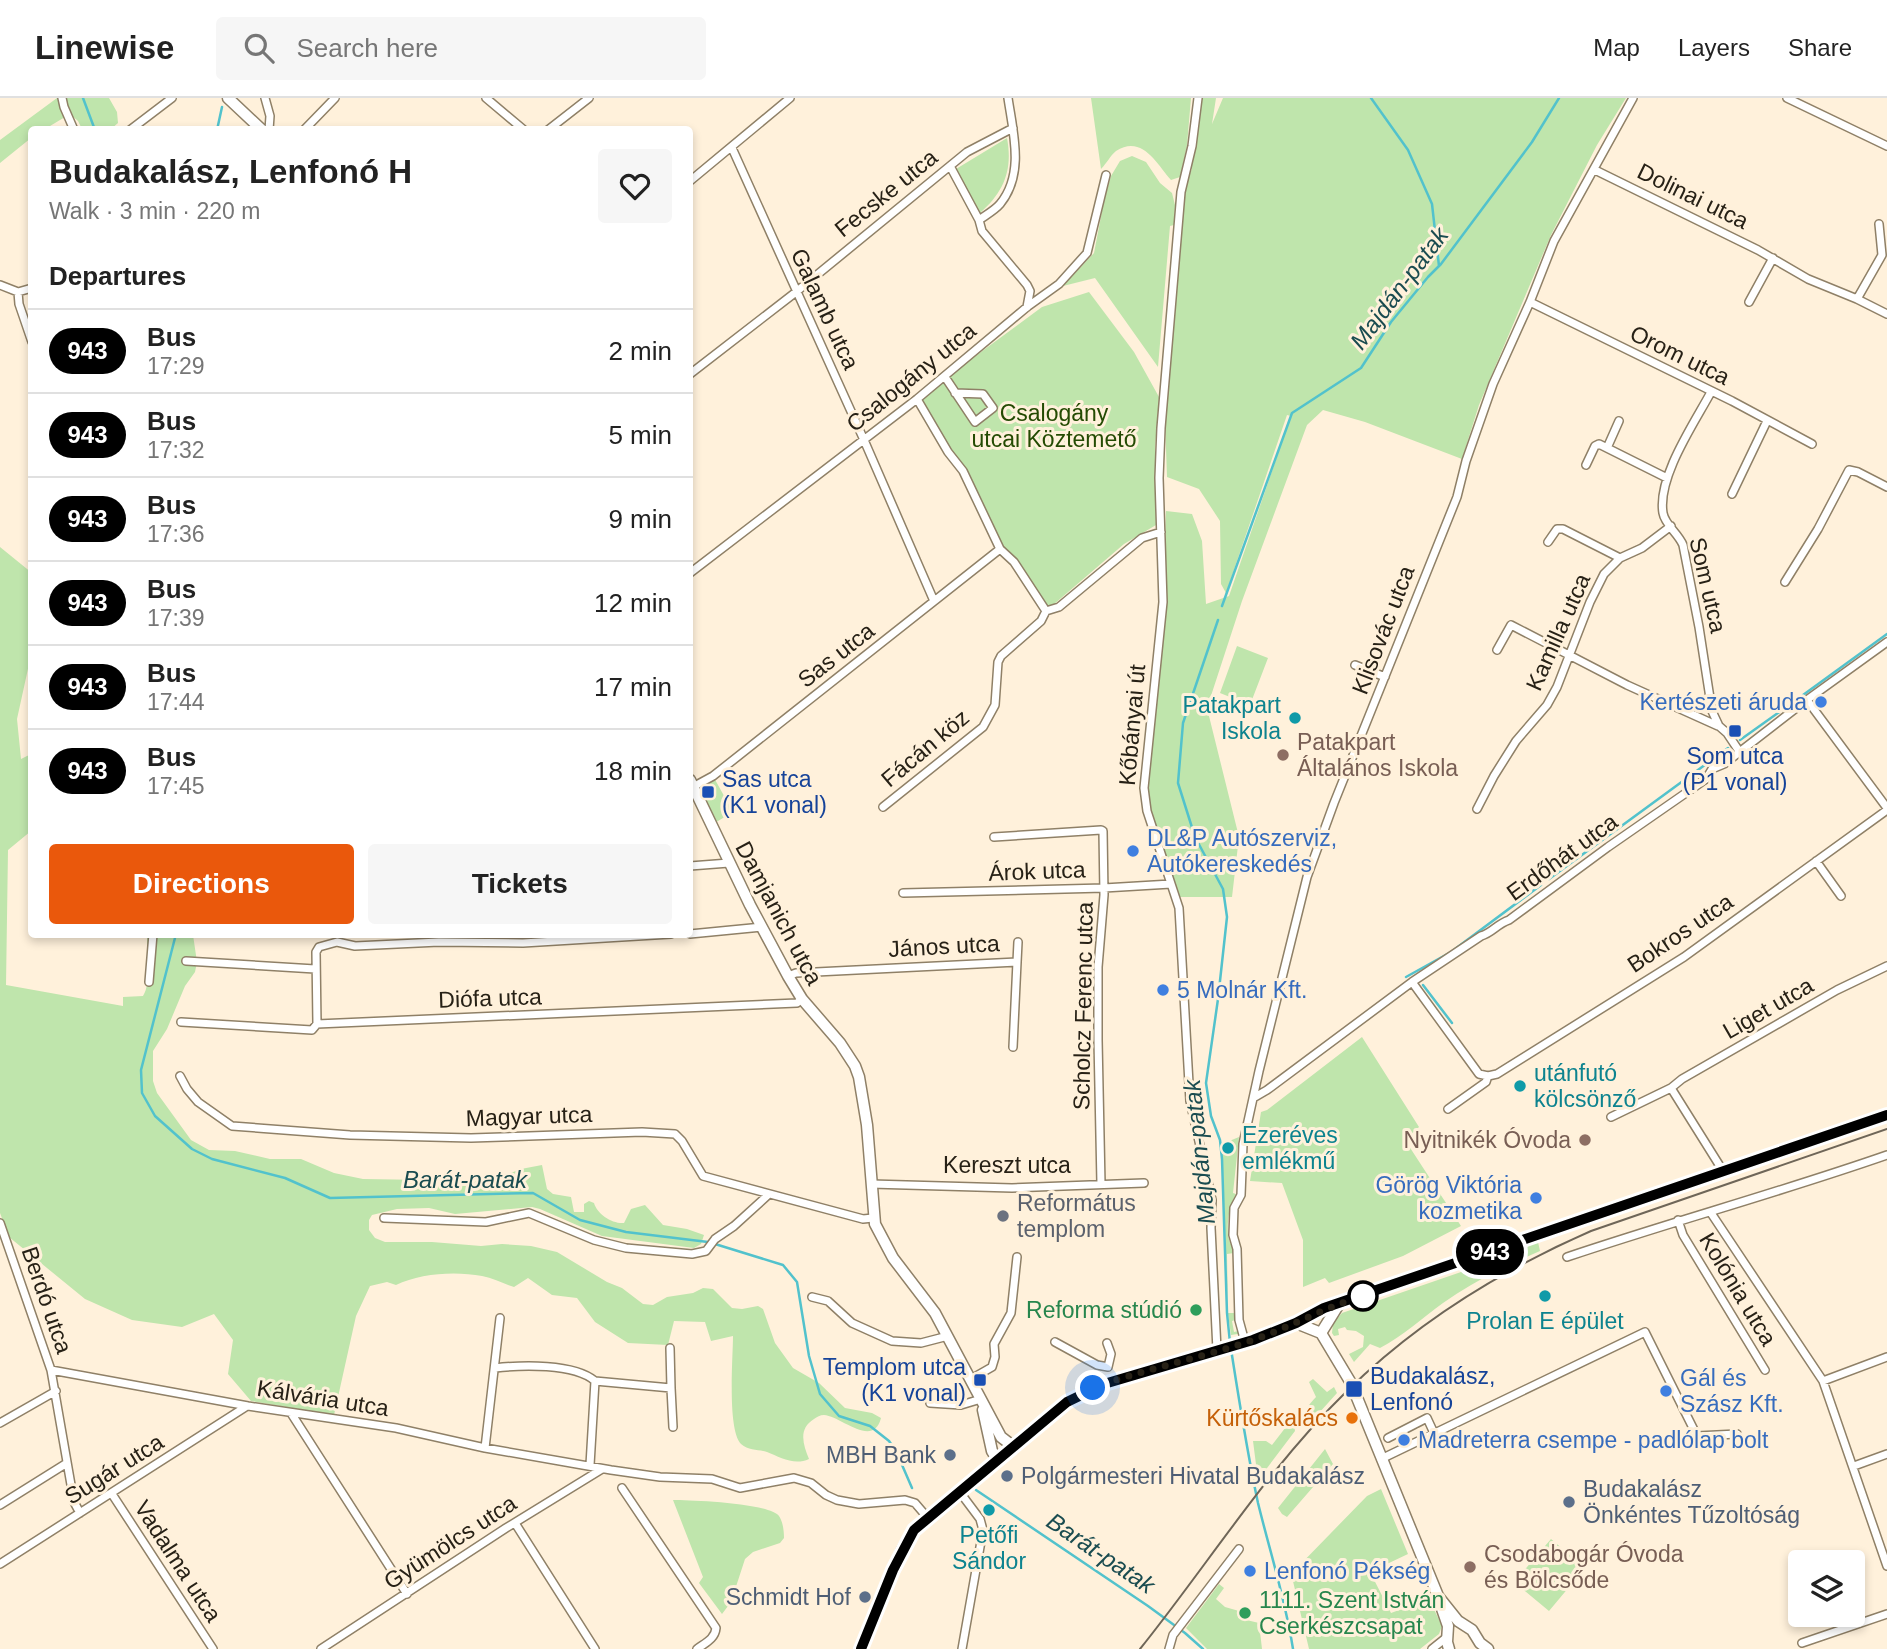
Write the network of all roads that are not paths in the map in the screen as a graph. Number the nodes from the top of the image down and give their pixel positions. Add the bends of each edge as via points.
1 (62, 98) edge
2 (173, 98) edge
3 (228, 98) edge
4 (265, 98) edge
5 (335, 98) edge
6 (486, 98) edge
7 (589, 98) edge
8 (790, 98) edge
9 (1008, 98) edge
10 (1198, 98) edge
11 (1633, 98) edge
12 (1787, 98) edge
13 (72, 126) edge
14 (135, 126) edge
15 (258, 126) edge
16 (269, 126) edge
17 (308, 126) edge
18 (519, 126) edge
19 (553, 126) edge
20 (1013, 128) junction
21 (1887, 146) edge
22 (732, 148) junction
23 (950, 166) junction
24 (1595, 170) junction
25 (1106, 175) dead end
26 (693, 179) edge
27 (979, 220) junction
28 (1879, 223) dead end
29 (1773, 258) junction
30 (0, 285) edge
31 (28, 289) edge
32 (18, 292) junction
33 (796, 292) junction
34 (1857, 299) junction
35 (1530, 302) junction
36 (1749, 302) dead end
37 (1027, 307) junction
38 (1887, 314) edge
39 (28, 330) edge
40 (693, 372) edge
41 (945, 377) junction
42 (1711, 392) junction
43 (955, 393) junction
44 (918, 399) junction
45 (1619, 421) dead end
46 (1766, 421) junction
47 (864, 440) junction
48 (1812, 443) dead end
49 (1606, 448) junction
50 (1586, 466) dead end
51 (1667, 478) junction
52 (1887, 487) edge
53 (1732, 494) dead end
54 (1671, 526) junction
55 (1161, 532) junction
56 (1548, 542) dead end
57 (1000, 550) junction
58 (1620, 558) junction
59 (693, 571) edge
60 (1785, 582) dead end
61 (934, 601) junction
62 (1046, 611) junction
63 (1887, 642) edge
64 (1497, 650) dead end
65 (1570, 655) junction
66 (1355, 665) dead end
67 (1385, 677) junction
68 (1807, 700) junction
69 (1711, 705) junction
70 (1698, 717) junction
71 (1719, 726) junction
72 (1739, 751) junction
73 (693, 784) edge
74 (693, 789) edge
75 (883, 807) dead end
76 (1477, 809) dead end
77 (1887, 809) edge
78 (994, 837) dead end
79 (1816, 860) junction
80 (729, 863) junction
81 (693, 866) edge
82 (1171, 884) junction
83 (1104, 888) junction
84 (903, 893) dead end
85 (1841, 895) dead end
86 (762, 927) junction
87 (693, 933) edge
88 (153, 938) edge
89 (337, 938) edge
90 (605, 938) edge
91 (1018, 942) dead end
92 (186, 961) dead end
93 (1017, 962) junction
94 (1887, 965) edge
95 (315, 969) junction
96 (788, 976) junction
97 (149, 982) dead end
98 (1412, 982) junction
99 (802, 999) junction
100 (181, 1022) dead end
101 (317, 1024) junction
102 (1013, 1046) dead end
103 (180, 1076) dead end
104 (1488, 1076) junction
105 (1671, 1088) junction
106 (1255, 1097) junction
107 (1448, 1109) dead end
108 (1887, 1115) edge
109 (1611, 1117) dead end
110 (1887, 1155) edge
111 (1723, 1171) junction
112 (1144, 1183) dead end
113 (871, 1184) junction
114 (1101, 1184) junction
115 (768, 1195) junction
116 (1712, 1213) junction
117 (384, 1218) dead end
118 (873, 1218) junction
119 (1678, 1220) junction
120 (0, 1223) edge
121 (1017, 1257) dead end
122 (1567, 1257) dead end
123 (811, 1297) dead end
124 (1339, 1304) junction
125 (1315, 1314) junction
126 (500, 1318) dead end
127 (1296, 1323) junction
128 (1320, 1328) junction
129 (948, 1336) junction
130 (1055, 1342) dead end
131 (1107, 1343) dead end
132 (1242, 1343) junction
133 (670, 1348) dead end
134 (1220, 1349) junction
135 (1887, 1357) edge
136 (1108, 1367) junction
137 (495, 1368) junction
138 (51, 1370) junction
139 (1765, 1370) dead end
140 (971, 1379) junction
141 (595, 1381) junction
142 (1112, 1381) junction
143 (1823, 1381) junction
144 (671, 1388) junction
145 (56, 1391) junction
146 (981, 1399) junction
147 (930, 1403) dead end
148 (248, 1406) junction
149 (291, 1413) junction
150 (0, 1423) edge
151 (673, 1427) dead end
152 (1435, 1434) junction
153 (1737, 1434) dead end
154 (1388, 1438) dead end
155 (1439, 1444) dead end
156 (1013, 1447) junction
157 (485, 1448) junction
158 (1887, 1454) edge
159 (997, 1459) junction
160 (1381, 1459) junction
161 (67, 1463) junction
162 (590, 1465) junction
163 (1854, 1466) junction
164 (602, 1469) junction
165 (622, 1488) dead end
166 (959, 1490) junction
167 (112, 1494) junction
168 (0, 1505) edge
169 (80, 1513) junction
170 (927, 1517) junction
171 (515, 1523) junction
172 (1884, 1547) edge
173 (1239, 1549) dead end
174 (0, 1564) edge
175 (1887, 1566) edge
176 (407, 1594) junction
177 (1438, 1595) junction
178 (1887, 1614) edge
179 (1465, 1625) junction
180 (1448, 1634) junction
181 (1475, 1636) junction
182 (1802, 1643) dead end
183 (213, 1649) edge
184 (321, 1649) edge
185 (595, 1649) edge
186 (697, 1649) edge
187 (861, 1649) edge
188 (962, 1649) edge
189 (1169, 1649) edge
190 (1434, 1649) edge
191 (1449, 1649) edge
192 (1473, 1649) edge
193 (1488, 1649) edge

1 - 13 street
2 - 14 street
3 - 15 main road
4 - 16 street
5 - 17 street
6 - 18 street
7 - 19 street
8 - 22 street
9 - 20 street
10 - 55 street, Kőbányai út via 1181,192 1161,428
11 - 24 street, Klisovác utca
12 - 21 street
20 - 23 street, Fecske utca
20 - 27 street via 1013,182 999,206
22 - 26 street
22 - 33 street, Galamb utca
23 - 27 street
23 - 33 street, Fecske utca
24 - 29 street, Dolinai utca
24 - 35 street, Klisovác utca via 1554,241
25 - 37 street, Csalogány utca via 1087,253 1059,284
27 - 37 street via 982,231 1027,285
28 - 34 street via 1882,255
29 - 34 street, Dolinai utca via 1808,279
29 - 36 street
30 - 32 street
31 - 32 street
32 - 39 street
33 - 40 street, Fecske utca
33 - 47 street, Galamb utca
34 - 38 street, Dolinai utca
35 - 42 street, Orom utca
35 - 67 street, Klisovác utca via 1493,384 1457,497
37 - 41 street, Csalogány utca
41 - 43 street
41 - 44 street, Csalogány utca
42 - 46 street, Orom utca
42 - 51 street, Som utca
43 - 43 street via 975,422 993,408 983,394
44 - 47 street, Csalogány utca
44 - 57 street via 963,471
45 - 49 street
46 - 48 street, Orom utca
46 - 53 street
47 - 59 street, Csalogány utca
47 - 61 street, Galamb utca
49 - 50 street via 1595,446
49 - 51 street
51 - 54 street, Som utca via 1663,514
52 - 60 street via 1849,470
54 - 58 street, Kamilla utca
54 - 69 street, Som utca via 1686,559
55 - 62 street, Fácán köz via 1142,538 1059,607
55 - 82 street, Kőbányai út via 1163,602 1144,788
56 - 58 street via 1563,529
57 - 61 street, Sas utca
57 - 62 street via 1014,562
58 - 65 street, Kamilla utca via 1604,574
61 - 73 street, Sas utca via 713,776
62 - 75 street, Fácán köz via 1041,621 1001,656 995,705 983,727
63 - 68 street, Erdőhát utca
64 - 65 street via 1511,625
65 - 70 street
65 - 76 street, Kamilla utca via 1546,705 1516,741
66 - 67 street
67 - 106 street, Klisovác utca via 1307,877
68 - 72 street, Erdőhát utca
68 - 77 street
69 - 70 street
69 - 71 street, Som utca
70 - 71 street
71 - 72 street, Som utca
72 - 98 street, Erdőhát utca via 1509,920
74 - 80 main road, Damjanich utca
77 - 79 street, Bokros utca
78 - 83 street, Scholcz Ferenc utca via 1101,830
79 - 85 street
79 - 104 street, Bokros utca via 1684,957
80 - 81 street
80 - 86 main road, Damjanich utca
82 - 83 street, Árok utca
82 - 134 street, Kőbányai út via 1181,922 1190,1101 1212,1200
83 - 84 street, Árok utca
83 - 114 street, Scholcz Ferenc utca via 1098,979
86 - 87 street
86 - 96 main road, Damjanich utca
88 - 97 street
89 - 90 street via 355,946
89 - 95 street via 318,947
91 - 93 street
92 - 95 street
93 - 96 street, János utca
93 - 102 street, János utca
94 - 105 street, Liget utca
95 - 101 street
96 - 99 main road, Damjanich utca
98 - 104 street via 1479,1074
98 - 106 street, Erdőhát utca
99 - 101 street, Diófa utca via 797,1003
99 - 113 main road, Damjanich utca via 840,1043 859,1077
100 - 101 street, Diófa utca via 312,1030
103 - 115 street, Magyar utca via 198,1102 232,1126 471,1138 675,1134 703,1176
104 - 107 street, Bokros utca
105 - 109 street, Liget utca
105 - 111 street
106 - 132 street, Klisovác utca via 1243,1144 1241,1195 1234,1210
108 - 111 main road
110 - 116 street, Kolónia utca
111 - 124 main road
112 - 114 street, Kereszt utca
113 - 114 street, Kereszt utca via 1012,1188
113 - 118 main road, Damjanich utca
115 - 117 street via 706,1251 692,1254 594,1240 529,1213 486,1222
115 - 118 street, Magyar utca
116 - 119 street, Kolónia utca
116 - 143 street
118 - 129 main road, Damjanich utca via 893,1258
119 - 122 street
119 - 139 street, Kolónia utca
120 - 138 street, Berdó utca
121 - 140 street via 1011,1313 994,1344 992,1367
123 - 129 street via 828,1301 852,1323 892,1341 921,1343
124 - 125 main road
124 - 128 main road
125 - 127 main road
125 - 128 main road
126 - 137 street
127 - 128 main road
127 - 132 main road
128 - 160 main road via 1351,1383
129 - 140 main road, Damjanich utca
130 - 136 street
131 - 136 street via 1111,1354
132 - 134 main road
133 - 144 street
134 - 142 main road
135 - 143 street
136 - 142 street
137 - 141 street via 544,1366
137 - 157 street
138 - 145 street, Berdó utca
138 - 148 street, Kálvária utca
140 - 146 main road, Damjanich utca
141 - 144 street
141 - 162 street
142 - 156 main road via 1067,1402
143 - 163 street
144 - 151 street
145 - 150 street
145 - 161 street, Berdó utca
146 - 147 street via 961,1405
146 - 156 main road via 1001,1437
146 - 159 main road
148 - 149 street, Kálvária utca
148 - 167 street, Sugár utca
149 - 157 street, Kálvária utca via 396,1428
149 - 176 street
152 - 153 street via 1645,1332 1698,1436
152 - 154 street via 1427,1418
152 - 155 street
152 - 160 street
156 - 159 main road
157 - 162 street, Kálvária utca
158 - 163 street
159 - 166 main road
160 - 177 main road
161 - 168 street
161 - 169 street, Berdó utca
162 - 164 street
163 - 172 street
164 - 170 street via 712,1479 740,1488 794,1478 837,1500 859,1504 905,1500 915,1503
164 - 171 street, Gyümölcs utca
165 - 186 street via 716,1628 711,1639
166 - 170 main road
166 - 188 street via 983,1530
167 - 169 street, Sugár utca
167 - 183 street, Vadalma utca
169 - 174 street, Sugár utca
170 - 187 main road via 902,1550
171 - 176 street, Gyümölcs utca
171 - 185 street
172 - 175 street
173 - 189 street via 1178,1628
176 - 184 street, Gyümölcs utca
177 - 179 main road
177 - 180 main road
178 - 182 street
179 - 180 main road via 1455,1626
179 - 181 main road
180 - 190 street
180 - 191 main road
181 - 192 main road
181 - 193 main road
190 - 191 street

